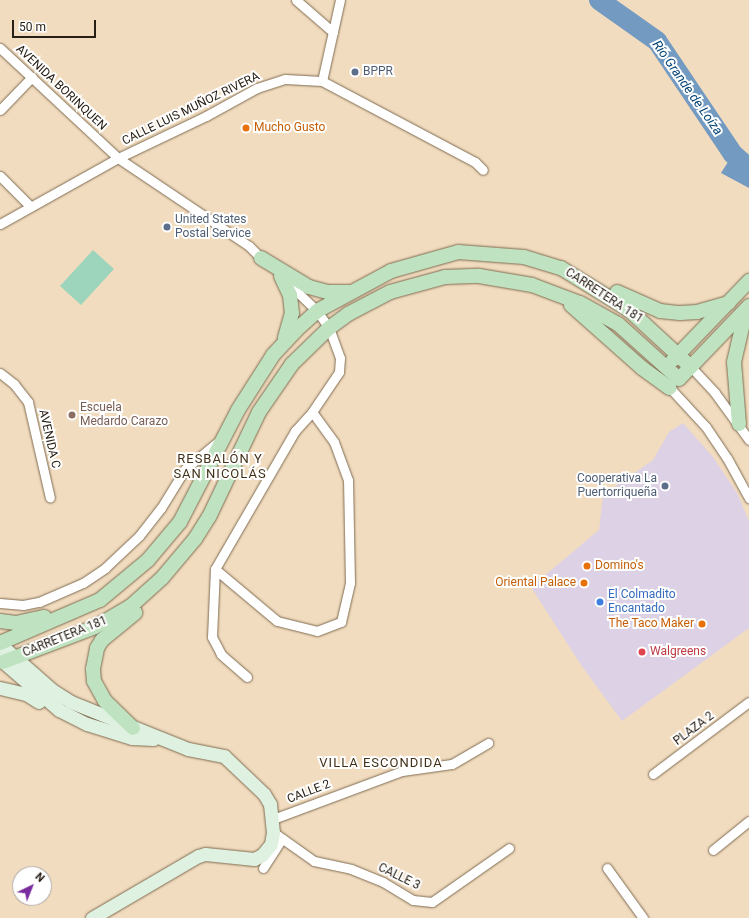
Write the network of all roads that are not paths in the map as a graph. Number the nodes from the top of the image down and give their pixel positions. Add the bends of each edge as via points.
1 (296, 0) edge
2 (340, 0) edge
3 (333, 32) junction
4 (0, 48) edge
5 (32, 77) junction
6 (322, 81) junction
7 (0, 110) edge
8 (118, 158) junction
9 (483, 170) dead end
10 (0, 176) edge
11 (30, 206) junction
12 (0, 224) edge
13 (261, 258) junction
14 (561, 268) junction
15 (281, 276) junction
16 (744, 286) edge
17 (349, 292) junction
18 (555, 292) junction
19 (728, 303) junction
20 (748, 308) edge
21 (317, 311) junction
22 (329, 328) junction
23 (282, 344) junction
24 (679, 354) junction
25 (666, 367) junction
26 (691, 367) junction
27 (0, 373) edge
28 (675, 384) junction
29 (312, 412) junction
30 (739, 424) junction
31 (223, 438) junction
32 (749, 440) edge
33 (50, 498) dead end
34 (749, 498) edge
35 (215, 569) junction
36 (162, 578) junction
37 (0, 603) edge
38 (73, 614) junction
39 (0, 621) edge
40 (0, 644) edge
41 (4, 661) edge
42 (247, 677) dead end
43 (0, 688) edge
44 (749, 702) edge
45 (51, 704) junction
46 (133, 728) junction
47 (163, 739) junction
48 (488, 744) dead end
49 (653, 774) dead end
50 (749, 821) edge
51 (276, 830) junction
52 (509, 848) dead end
53 (713, 850) dead end
54 (263, 868) dead end
55 (607, 868) dead end
56 (92, 918) edge
57 (643, 918) edge

1 - 3 street
2 - 3 street
3 - 6 street
4 - 5 street, AVENIDA BORINQUEN
5 - 7 street
5 - 8 street, AVENIDA BORINQUEN
6 - 8 street, CALLE LUIS MUÑOZ RIVERA via 285,79 257,88 206,116
6 - 9 street, CALLE LUIS MUÑOZ RIVERA via 475,162
8 - 11 street, CALLE LUIS MUÑOZ RIVERA
8 - 13 street, AVENIDA BORINQUEN via 249,246
10 - 11 street
11 - 12 street, CALLE LUIS MUÑOZ RIVERA
13 - 15 street, AVENIDA BORINQUEN
13 - 17 main road via 309,286 328,292
14 - 17 main road, CARRETERA 181 via 524,257 458,252 391,272
14 - 19 main road via 591,278 632,301 660,311 697,312
14 - 24 main road, CARRETERA 181 via 629,310
15 - 21 street, AVENIDA BORINQUEN
15 - 23 main road via 290,295 292,313
16 - 19 main road
17 - 21 main road, CARRETERA 181
18 - 22 main road, CARRETERA 181 via 506,279 445,277 390,292 348,314
18 - 25 main road, CARRETERA 181 via 618,324
18 - 28 main road via 642,368
19 - 24 main road
20 - 26 main road
20 - 30 main road via 734,362
21 - 22 street, AVENIDA BORINQUEN
21 - 23 main road, CARRETERA 181
22 - 29 street, AVENIDA BORINQUEN via 340,358 339,372
22 - 36 main road, CARRETERA 181 via 292,364 270,394 209,517 191,544
23 - 31 main road, CARRETERA 181 via 257,376
24 - 25 main road
24 - 26 main road, CARRETERA 181
25 - 28 main road, CARRETERA 181
26 - 28 main road
26 - 30 street
27 - 33 street, AVENIDA C via 14,384 28,402
28 - 34 street via 727,458
29 - 35 street, AVENIDA BORINQUEN via 295,431
29 - 35 street via 334,442 348,480 350,583 341,622 318,631 277,621
30 - 32 street
31 - 37 street via 185,469 140,536 104,568 83,583 39,602 23,605
31 - 38 main road, CARRETERA 181 via 193,500 164,543 111,592
35 - 42 street via 212,637 221,654
36 - 41 main road, CARRETERA 181 via 131,606 106,621 70,638
36 - 46 main road via 157,593 102,640 95,656 94,681 99,693
38 - 39 main road via 60,611 32,621
38 - 40 main road, CARRETERA 181
40 - 41 main road
41 - 45 main road
41 - 46 main road via 60,696
43 - 45 main road
44 - 49 street, PLAZA 2
45 - 47 main road via 87,724 132,738
46 - 47 main road
47 - 51 main road via 188,749 224,756 264,794
48 - 51 street, CALLE 2 via 452,764 402,771
50 - 53 street
51 - 52 street, CALLE 3 via 314,861 352,869 383,882 412,900 432,902
51 - 54 street
51 - 56 main road via 266,850 254,859 205,854 198,856
55 - 57 street

